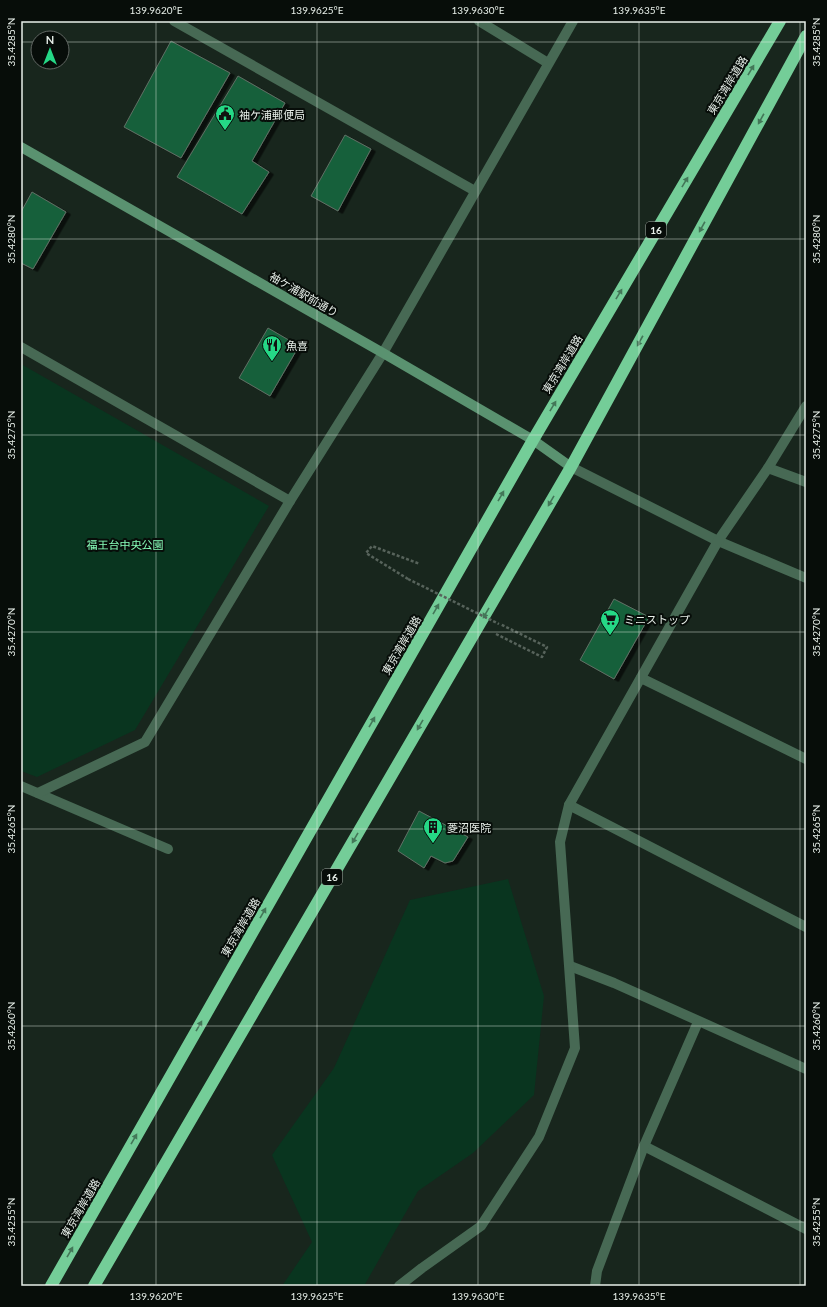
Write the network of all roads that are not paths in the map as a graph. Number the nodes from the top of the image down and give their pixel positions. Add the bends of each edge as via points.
1 (174, 21) edge
2 (479, 21) edge
3 (573, 21) edge
4 (778, 22) edge
5 (806, 36) edge
6 (548, 63) junction
7 (21, 147) edge
8 (475, 191) junction
9 (21, 347) edge
10 (383, 353) junction
11 (806, 406) edge
12 (533, 440) junction
13 (571, 467) junction
14 (768, 468) junction
15 (806, 482) edge
16 (290, 501) junction
17 (718, 541) junction
18 (806, 578) edge
19 (641, 678) junction
20 (806, 759) edge
21 (21, 786) edge
22 (38, 793) junction
23 (569, 805) junction
24 (168, 849) dead end
25 (806, 927) edge
26 (570, 966) junction
27 (698, 1022) junction
28 (806, 1069) edge
29 (644, 1146) junction
30 (806, 1229) edge
31 (51, 1286) edge
32 (94, 1286) edge
33 (399, 1286) edge
34 (595, 1286) edge

1 - 8 street
2 - 6 street
3 - 6 street
12 -> 4 highway, 東京湾岸道路 / 16
5 -> 13 highway, 16
6 - 8 street
7 - 10 street, 袖ケ浦駅前通り
8 - 10 street
9 - 16 street
10 - 12 street, 袖ケ浦駅前通り
10 - 16 street
11 - 14 street
12 - 13 street, 袖ケ浦駅前通り
31 -> 12 highway, 東京湾岸道路 / 16
13 - 17 street
13 -> 32 highway, 16
14 - 15 street
14 - 17 street
16 - 22 street via 146,742
17 - 18 street
17 - 19 street
19 - 20 street
19 - 23 street
21 - 22 street
22 - 24 street
23 - 25 street
23 - 26 street via 560,842
26 - 27 street via 614,983
26 - 33 street via 575,1048 539,1137 481,1226
27 - 28 street
27 - 29 street
29 - 30 street
29 - 34 street via 597,1271

